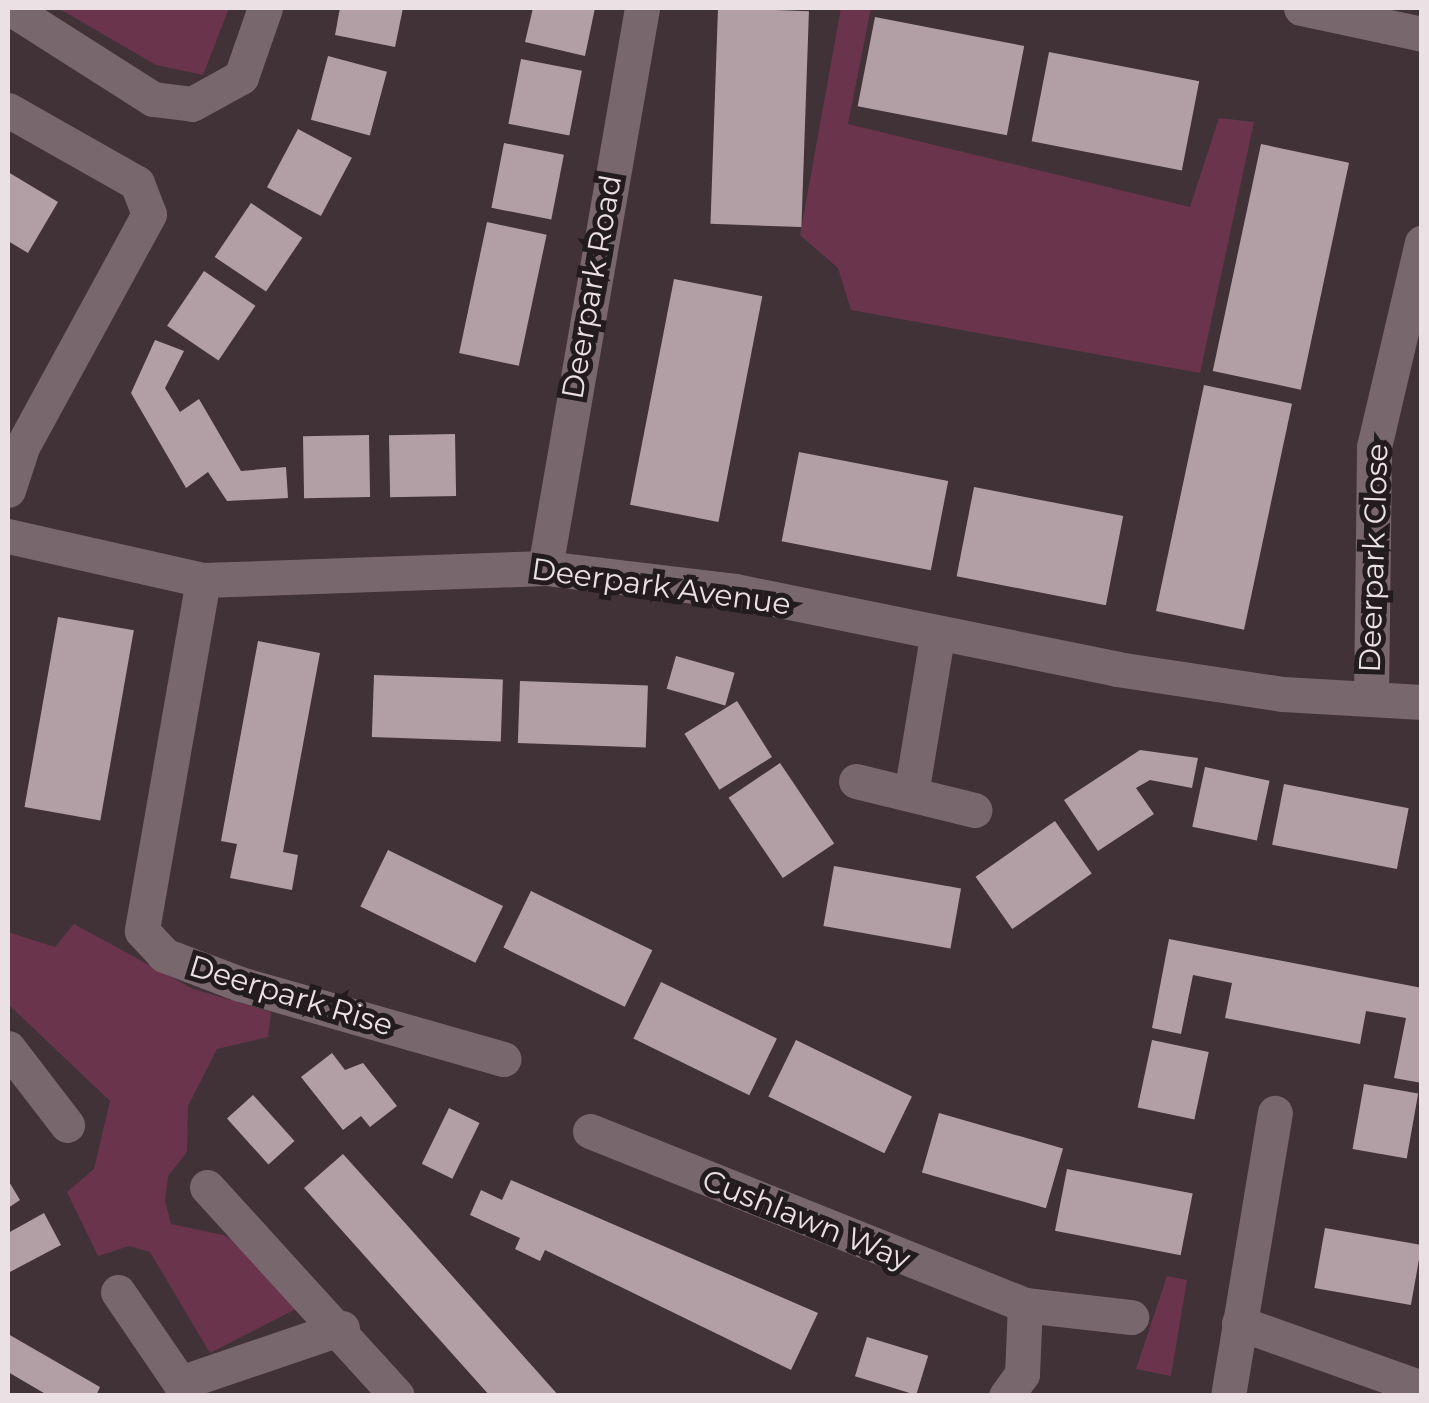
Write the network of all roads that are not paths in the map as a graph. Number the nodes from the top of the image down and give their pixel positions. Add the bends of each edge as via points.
1 (10, 8) edge
2 (265, 8) edge
3 (642, 8) edge
4 (1301, 8) edge
5 (1420, 33) edge
6 (8, 110) edge
7 (1422, 243) edge
8 (8, 490) edge
9 (8, 536) edge
10 (545, 568) junction
11 (203, 580) junction
12 (936, 637) junction
13 (1371, 698) junction
14 (1422, 702) edge
15 (856, 782) dead end
16 (911, 794) junction
17 (974, 810) dead end
18 (8, 1048) edge
19 (504, 1058) dead end
20 (1275, 1114) dead end
21 (66, 1125) dead end
22 (590, 1131) dead end
23 (207, 1187) dead end
24 (118, 1292) dead end
25 (1024, 1305) junction
26 (1131, 1317) dead end
27 (1239, 1324) junction
28 (342, 1328) junction
29 (1422, 1388) edge
30 (397, 1396) edge
31 (1006, 1396) edge
32 (1228, 1396) edge

1 - 2 street via 154,99 192,104 242,78
3 - 10 street, Deerpark Road
4 - 5 street
6 - 8 street via 138,183 149,214 22,447
7 - 13 street, Deerpark Close via 1374,447
9 - 11 street, Deerpark Avenue
10 - 11 street, Deerpark Avenue
10 - 12 street, Deerpark Avenue via 735,591
11 - 19 street, Deerpark Rise via 142,930 164,955 240,984
12 - 13 street, Deerpark Avenue via 1284,694
12 - 16 street
13 - 14 street, Deerpark Avenue
15 - 16 street
16 - 17 street
18 - 21 street
20 - 27 street
22 - 25 street, Cushlawn Way
23 - 28 street
24 - 28 street via 180,1382
25 - 26 street, Cushlawn Way
25 - 31 street via 1022,1374
27 - 29 street
27 - 32 street
28 - 30 street

